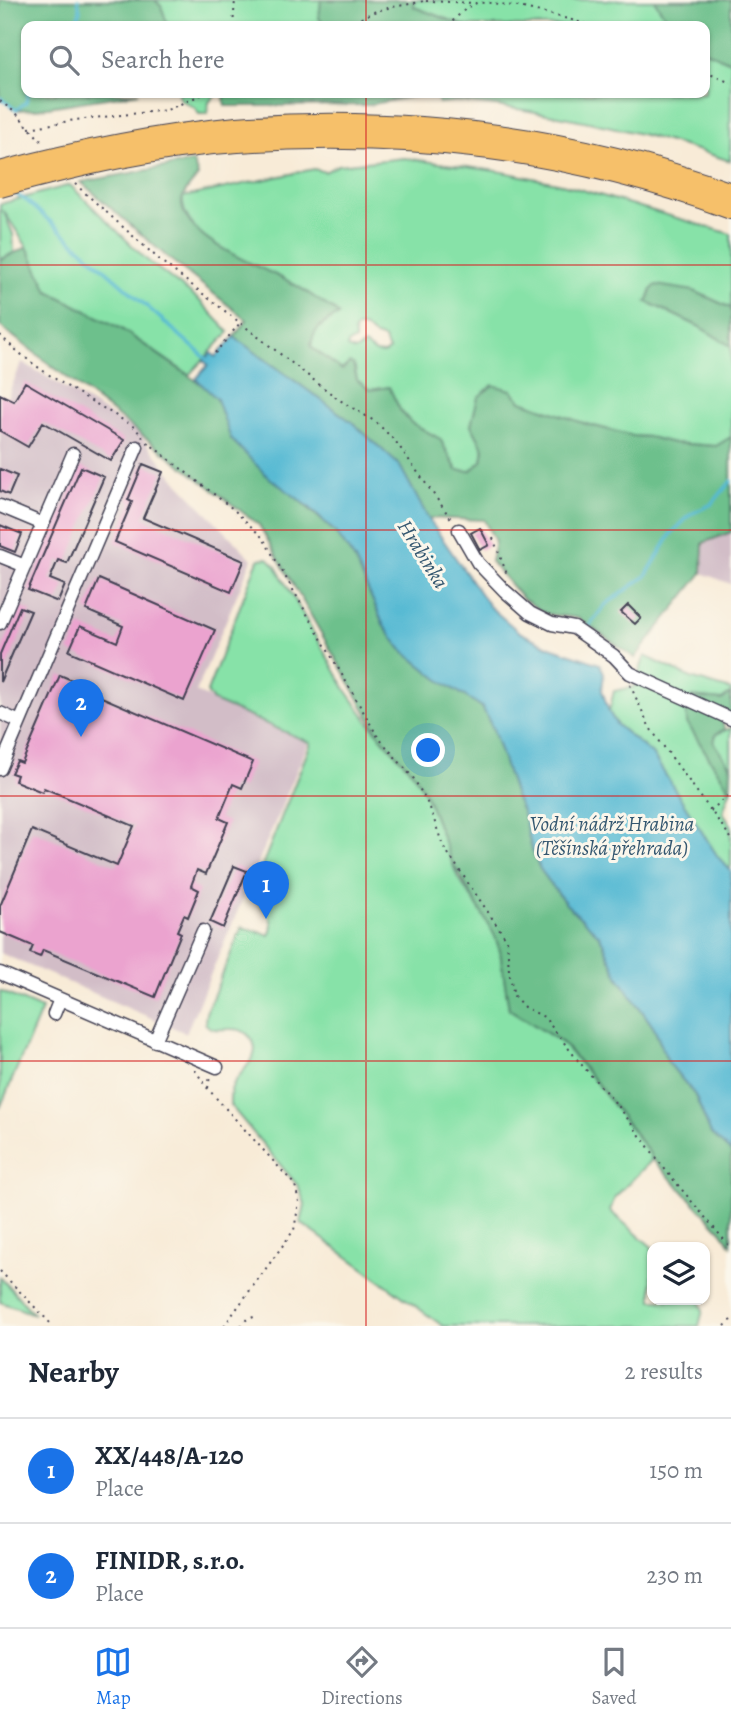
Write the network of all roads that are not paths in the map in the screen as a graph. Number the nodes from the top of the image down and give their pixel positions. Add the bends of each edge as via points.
1 (237, 134) junction
2 (0, 171) edge
3 (0, 188) edge
4 (731, 192) edge
5 (731, 210) edge
6 (137, 447) dead end
7 (73, 454) dead end
8 (0, 506) edge
9 (43, 524) junction
10 (459, 530) road end
11 (0, 556) edge
12 (25, 566) junction
13 (0, 623) edge
14 (0, 713) edge
15 (731, 719) edge
16 (20, 722) junction
17 (0, 769) edge
18 (203, 931) dead end
19 (0, 973) edge
20 (60, 999) junction
21 (54, 1014) dead end
22 (160, 1043) junction
23 (160, 1059) dead end
24 (217, 1067) dead end

1 - 2 highway, bridge via 142,138
1 - 3 highway, bridge
1 - 4 highway via 304,121 372,121 472,130 644,163
1 - 5 highway via 499,150 600,169
6 - 16 street
7 - 9 street
8 - 9 street
9 - 12 street
10 - 15 street via 478,563 530,613 574,628 630,673
11 - 12 street
12 - 13 street
14 - 16 street
16 - 17 street
18 - 22 street
19 - 20 street
20 - 21 street
20 - 22 street
22 - 23 street
22 - 24 street

